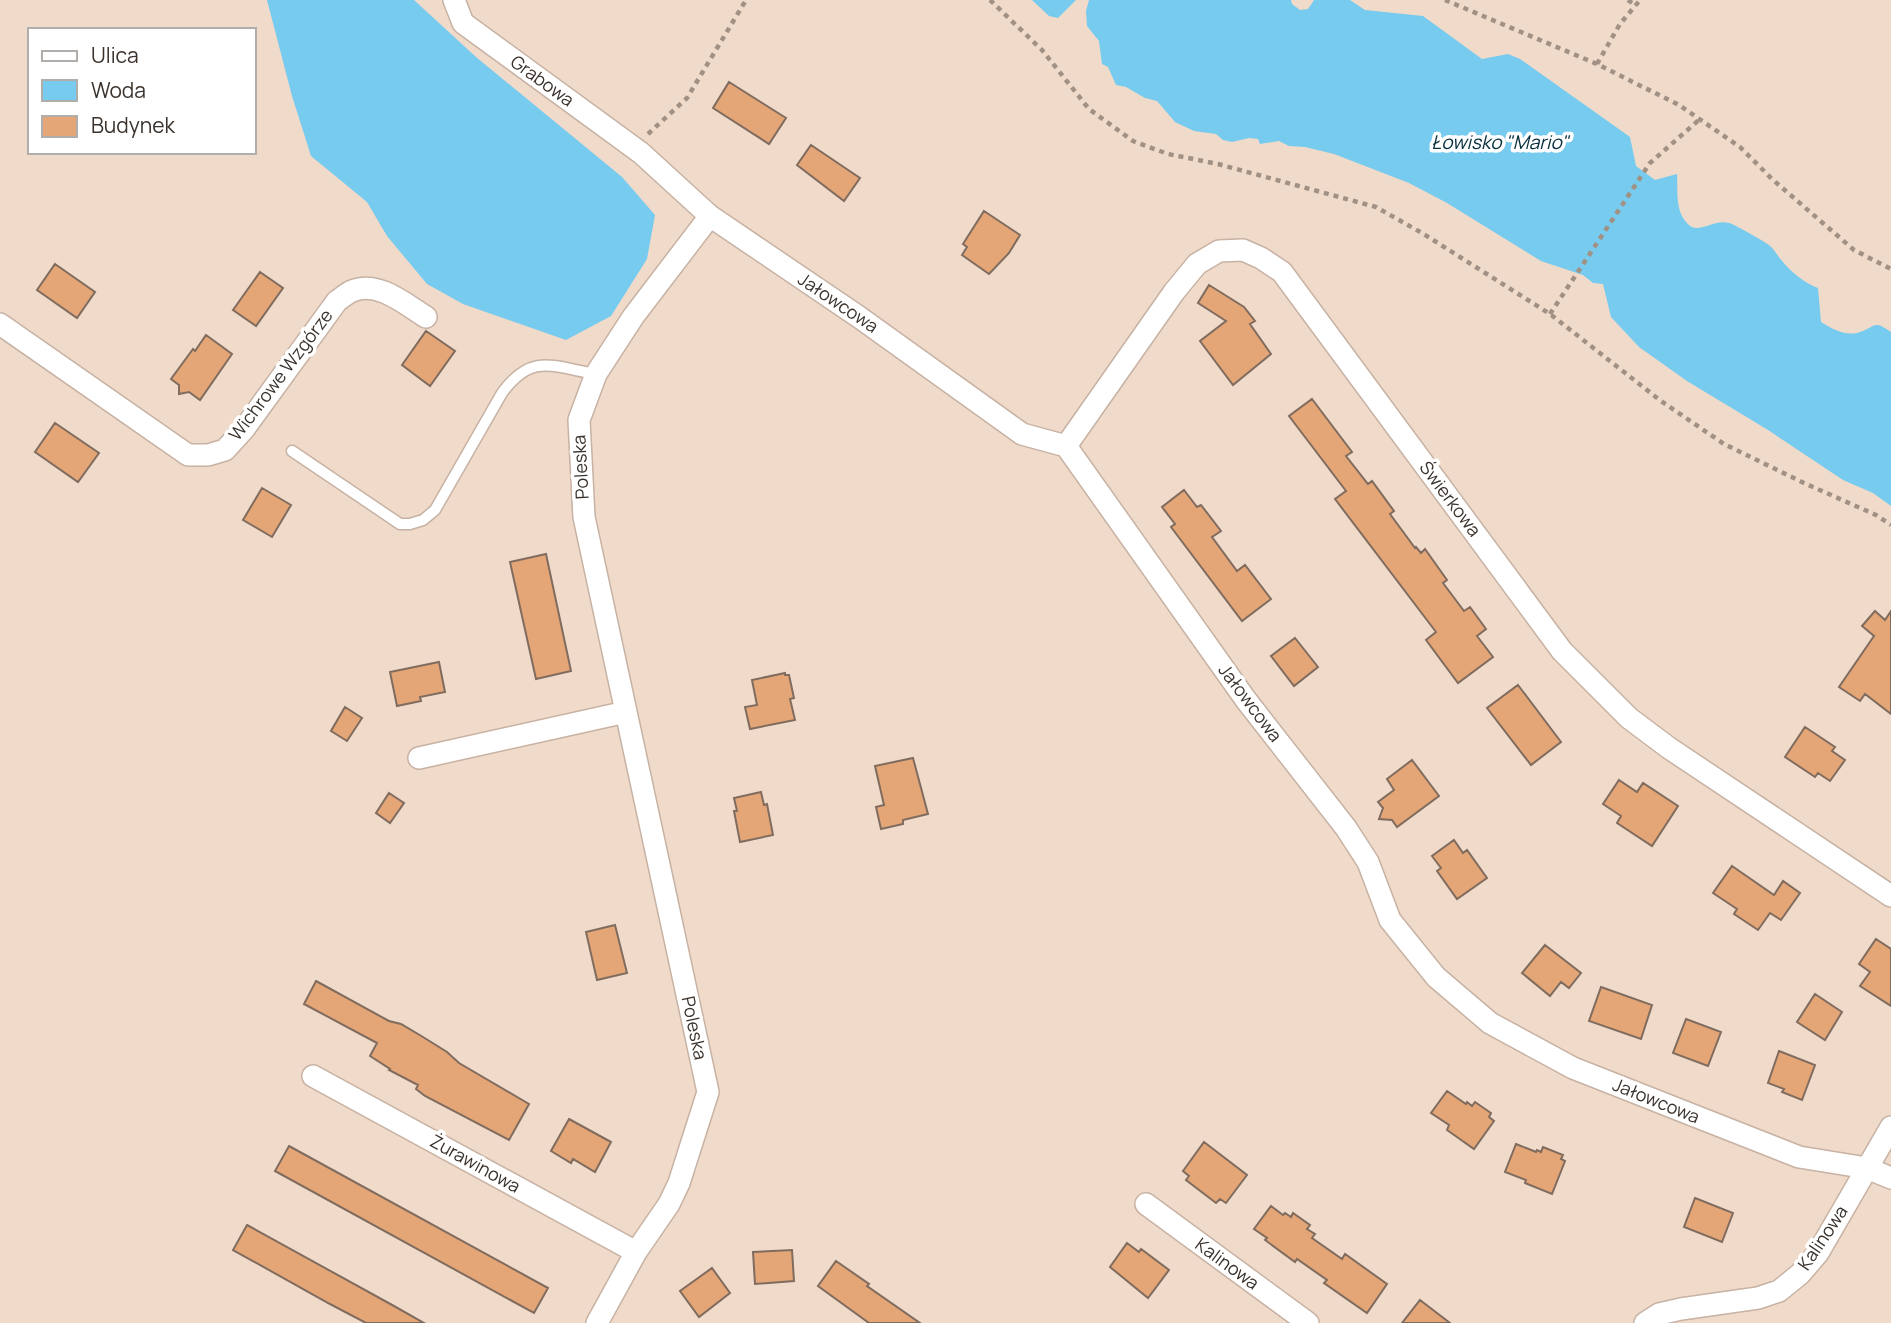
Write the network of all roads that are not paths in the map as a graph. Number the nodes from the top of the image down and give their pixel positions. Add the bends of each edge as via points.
1 (454, 0) edge
2 (637, 150) joint
3 (710, 216) junction
4 (426, 317) dead end
5 (0, 324) edge
6 (596, 374) junction
7 (1066, 446) junction
8 (292, 452) dead end
9 (626, 712) junction
10 (419, 758) dead end
11 (1891, 896) edge
12 (313, 1076) dead end
13 (1891, 1127) edge
14 (1867, 1168) junction
15 (1891, 1178) edge
16 (1146, 1205) dead end
17 (636, 1252) junction
18 (597, 1323) edge
19 (1308, 1323) edge
20 (1645, 1323) edge

1 - 2 street, Grabowa via 463,23
2 - 3 street, Jałowcowa
3 - 6 street, Poleska
3 - 7 street, Jałowcowa via 1022,434
4 - 5 street, Wichrowe Wzgórze via 386,293 352,290 337,301 244,429 225,450 208,455 188,455
6 - 8 lane via 543,365 514,376 435,510 410,524 400,524
6 - 9 street, Poleska via 579,420 584,517
7 - 11 street, Świerkowa via 1197,264 1219,251 1244,250 1261,258 1282,272 1562,651 1598,690 1669,748
7 - 14 street, Jałowcowa via 1246,700 1346,828 1368,862 1390,920 1436,977 1490,1023 1573,1068 1799,1157
9 - 10 street
9 - 17 street, Poleska via 708,1092 679,1183
12 - 17 street, Żurawinowa
13 - 14 street, Kalinowa
14 - 15 street, Jałowcowa
14 - 20 street, Kalinowa via 1818,1253 1779,1291 1659,1314
16 - 19 street, Kalinowa
17 - 18 street, Poleska

